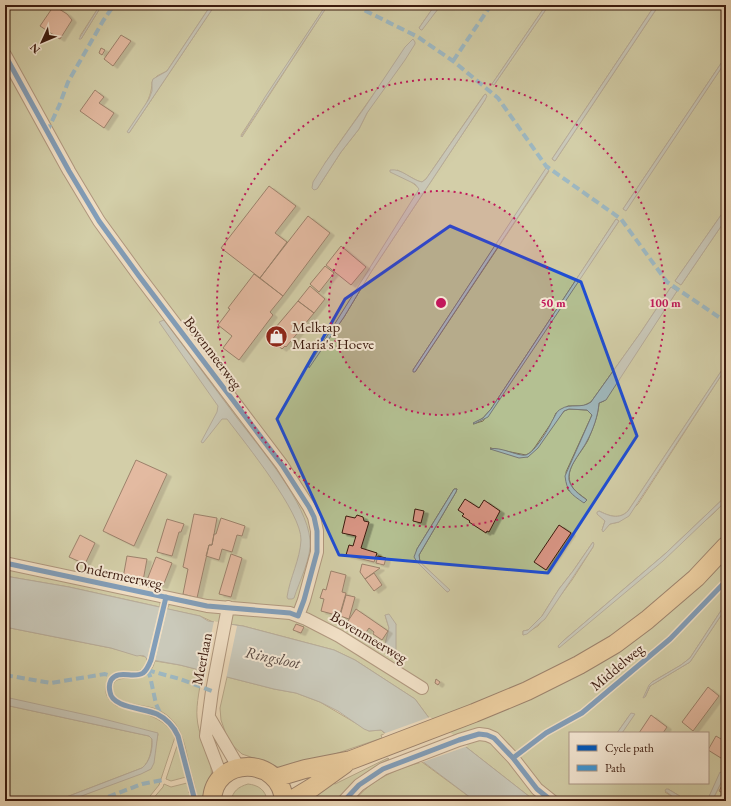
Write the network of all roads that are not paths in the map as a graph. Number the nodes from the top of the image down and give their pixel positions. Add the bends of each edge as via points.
1 (5, 55) edge
2 (726, 546) edge
3 (5, 563) edge
4 (228, 607) junction
5 (298, 616) junction
6 (422, 688) dead end
7 (209, 717) junction
8 (351, 760) junction
9 (239, 768) junction
10 (222, 778) junction
11 (275, 778) junction
12 (212, 801) edge
13 (284, 801) edge
14 (290, 801) edge
15 (344, 801) edge
16 (552, 801) edge

1 - 5 street, Bovenmeerweg via 99,221 282,465 309,507 317,531 317,552
2 - 8 main road, Middelweg via 696,578 615,644 527,691
3 - 4 street, Ondermeerweg via 207,606
4 - 5 street, Bovenmeerweg
4 - 7 street, Meerlaan
5 - 6 street, Bovenmeerweg via 339,636
7 - 9 street
7 - 10 street, Meerlaan via 206,736
8 - 11 main road, Middelweg
8 - 14 main road, Middelweg
9 - 10 main road
9 - 11 main road via 252,766 264,770
10 - 12 main road via 214,790
11 - 13 main road via 284,795
15 - 16 street via 360,785 383,769 479,734 494,738 537,789

